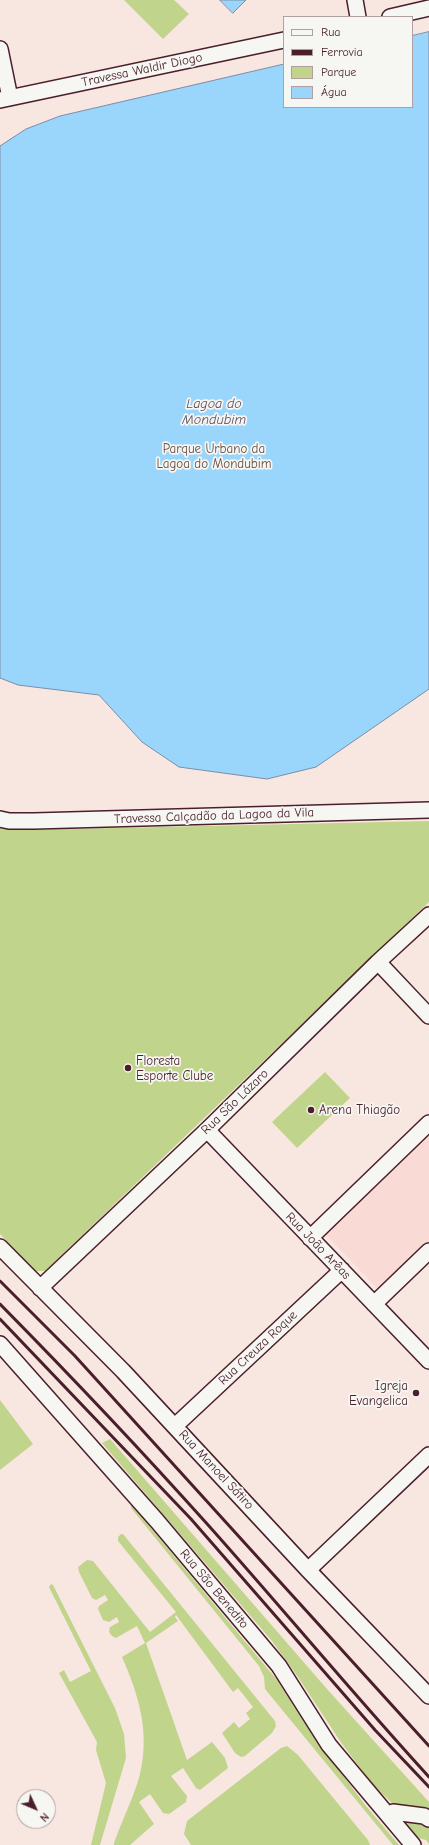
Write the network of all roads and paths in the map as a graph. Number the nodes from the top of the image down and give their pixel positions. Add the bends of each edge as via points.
1 (355, 0) edge
2 (429, 8) edge
3 (358, 16) edge
4 (394, 16) edge
5 (283, 40) edge
6 (0, 49) edge
7 (5, 99) edge
8 (429, 810) edge
9 (0, 819) edge
10 (429, 914) edge
11 (378, 962) junction
12 (429, 1016) edge
13 (429, 1122) edge
14 (207, 1130) junction
15 (310, 1238) junction
16 (0, 1247) edge
17 (429, 1251) edge
18 (342, 1270) junction
19 (40, 1288) junction
20 (374, 1304) junction
21 (0, 1344) edge
22 (429, 1361) edge
23 (175, 1426) junction
24 (429, 1455) edge
25 (308, 1570) junction
26 (429, 1696) edge
27 (393, 1812) dead end
28 (429, 1819) edge
29 (413, 1845) edge

1 - 3 street
2 - 4 street
5 - 7 street, Travessa Waldir Diogo
6 - 7 street
8 - 9 street, Travessa Calçadão da Lagoa da Vila via 34,821
10 - 11 street, Rua São Lázaro
11 - 12 street
11 - 14 street, Rua São Lázaro
13 - 15 street
14 - 15 street, Rua João Arêas
14 - 19 street, Rua São Lázaro
15 - 18 street, Rua João Arêas
16 - 19 street, Rua Manoel Sátiro
17 - 20 street
18 - 20 street, Rua João Arêas
18 - 23 street, Rua Creuza Roque
19 - 23 street, Rua Manoel Sátiro
20 - 22 street, Rua João Arêas
21 - 29 street, Rua São Benedito via 157,1521 279,1666 330,1745
23 - 25 street, Rua Manoel Sátiro
24 - 25 street
25 - 26 street, Rua Manoel Sátiro
27 - 28 street

